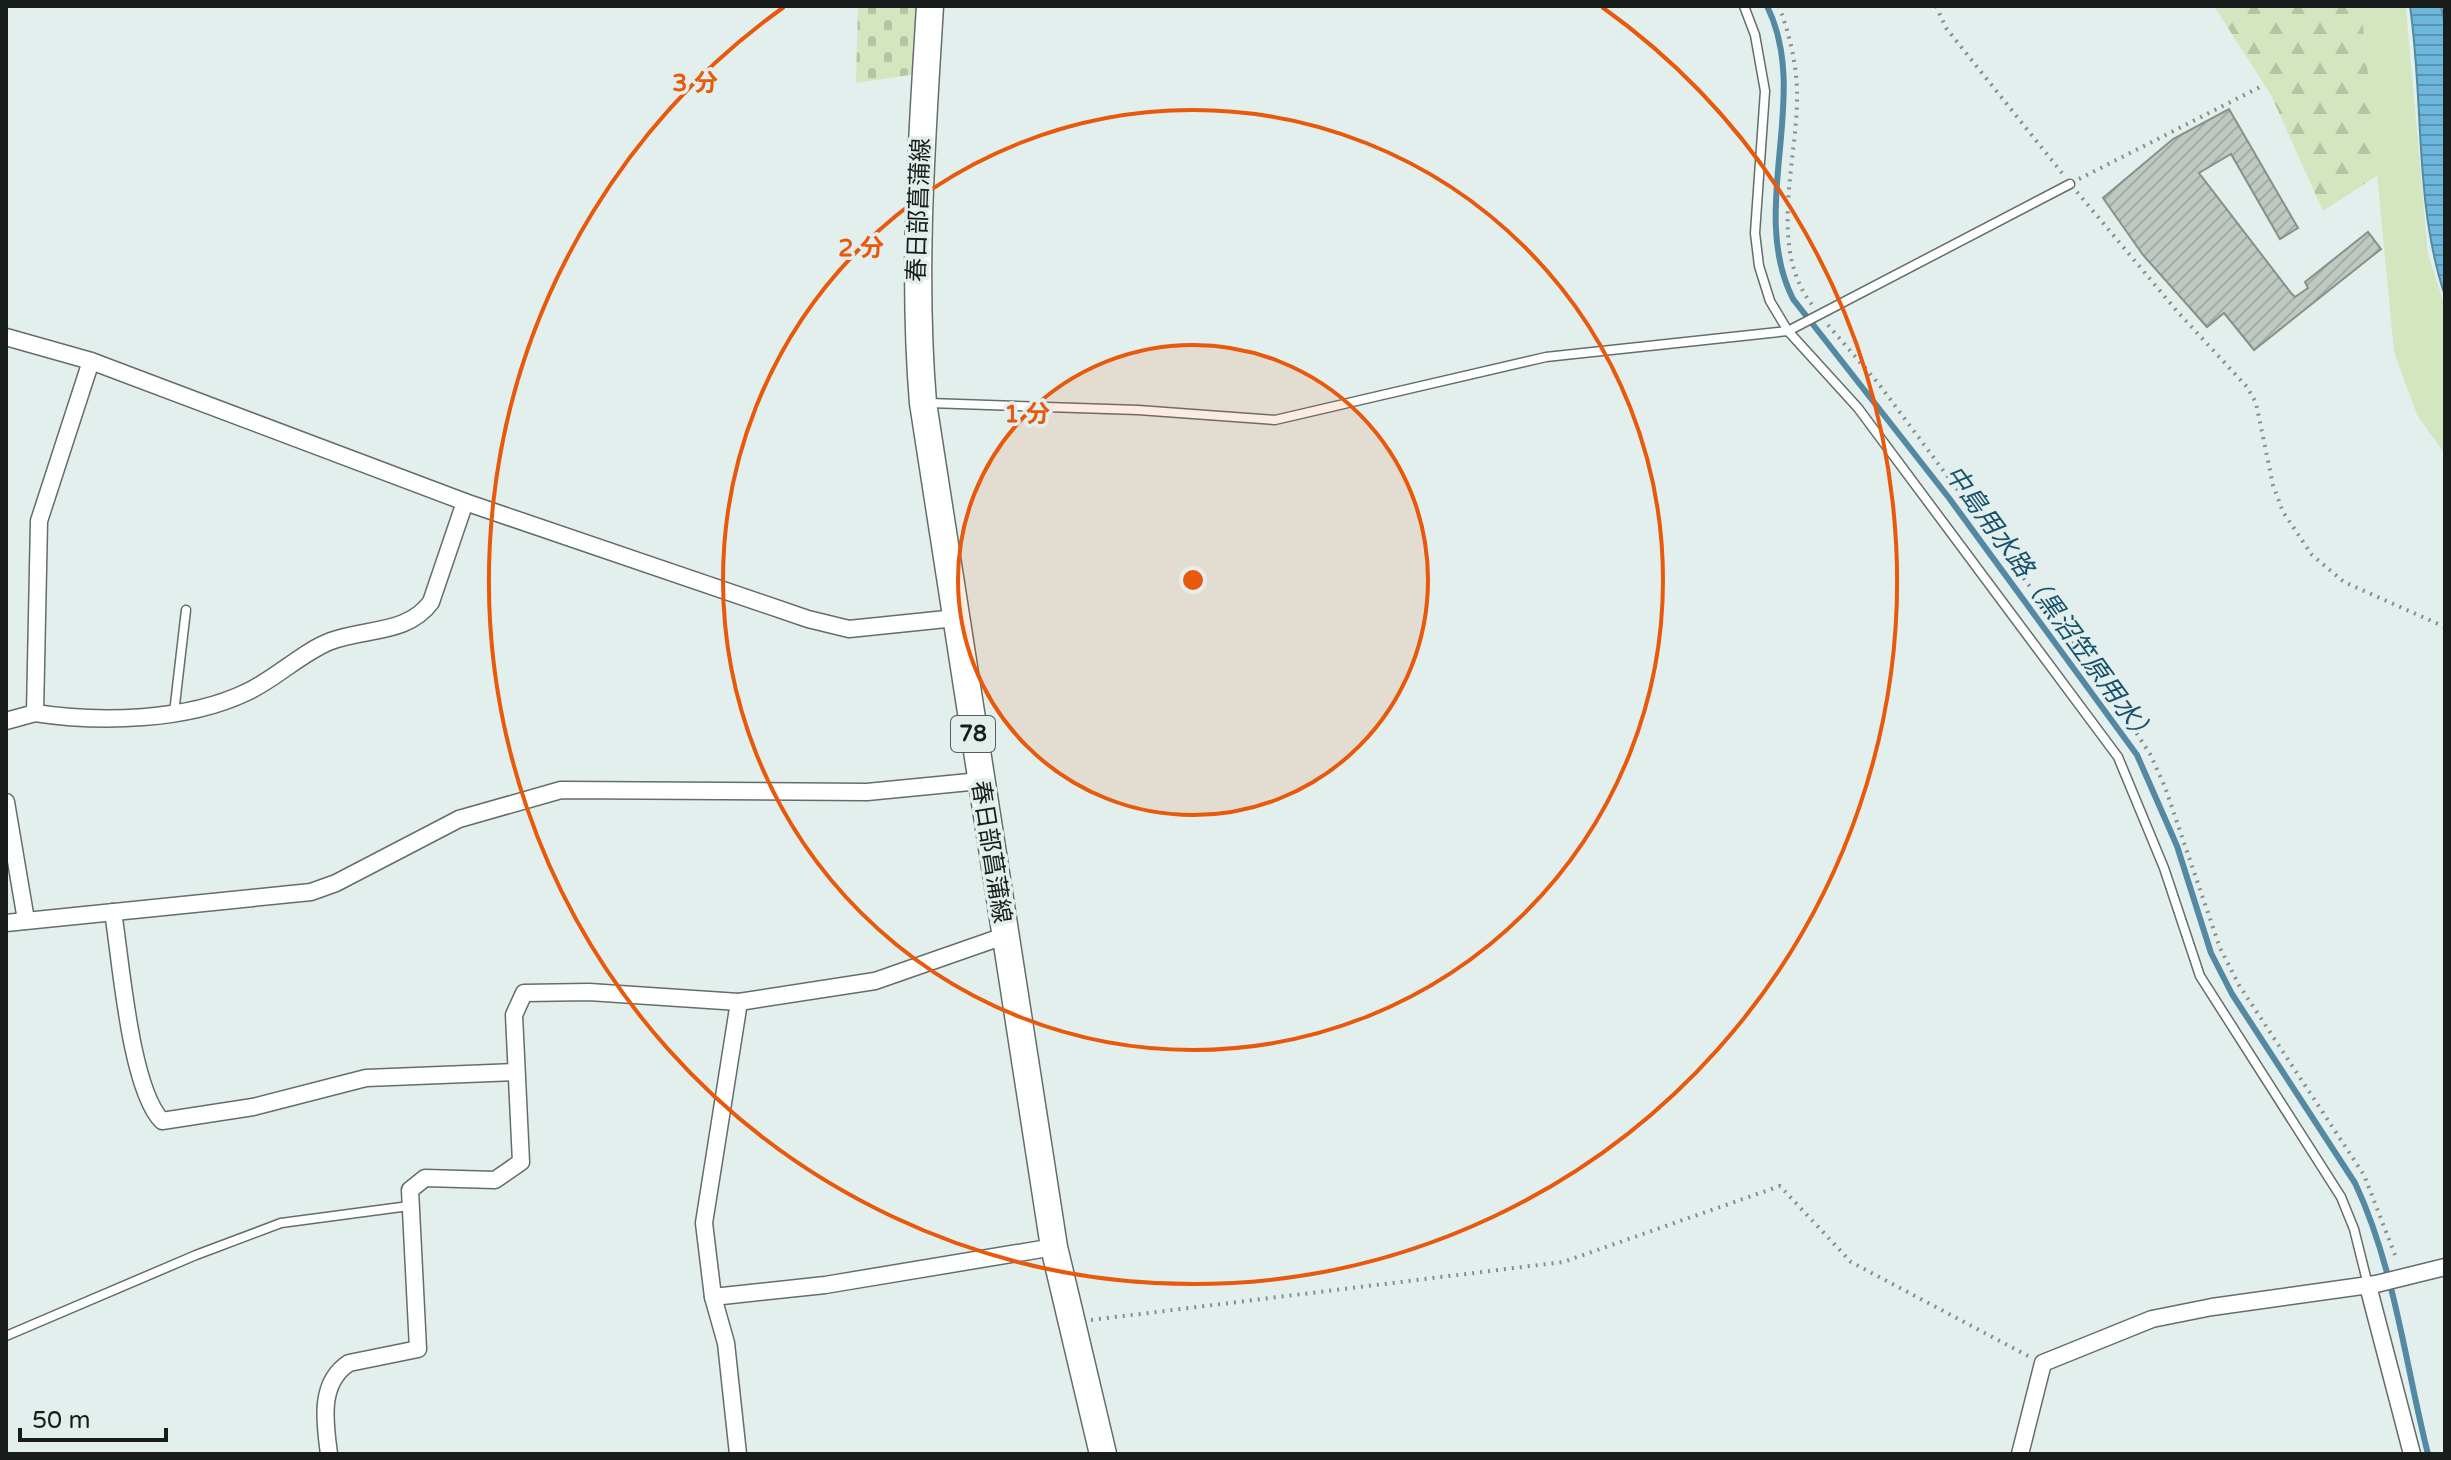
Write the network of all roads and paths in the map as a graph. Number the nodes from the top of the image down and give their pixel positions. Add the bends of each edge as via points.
1 (930, 6) edge
2 (1744, 6) edge
3 (1779, 6) edge
4 (1936, 6) edge
5 (2264, 85) dead end
6 (2070, 184) junction
7 (1814, 312) junction
8 (1792, 330) junction
9 (6, 337) edge
10 (91, 361) junction
11 (923, 403) junction
12 (465, 502) junction
13 (186, 610) dead end
14 (956, 618) junction
15 (2445, 627) edge
16 (35, 713) junction
17 (174, 714) junction
18 (6, 721) edge
19 (980, 781) junction
20 (6, 802) edge
21 (113, 912) junction
22 (26, 920) junction
23 (6, 923) edge
24 (1004, 936) junction
25 (739, 1002) junction
26 (516, 1072) junction
27 (409, 1206) junction
28 (1054, 1247) junction
29 (2445, 1267) edge
30 (2372, 1285) junction
31 (713, 1297) junction
32 (1069, 1323) junction
33 (6, 1336) edge
34 (2043, 1363) junction
35 (329, 1454) edge
36 (738, 1454) edge
37 (1103, 1454) edge
38 (2020, 1454) edge
39 (2412, 1454) edge

1 - 11 main road, 春日部菖蒲線 / 78 via 915,244
2 - 8 lane via 1765,91 1755,233 1759,266 1770,301
3 - 7 path via 1797,92 1788,237 1798,287
4 - 6 path via 1946,28
5 - 6 path
6 - 7 lane
6 - 15 path via 2247,387 2256,403 2283,512 2312,555 2344,582
7 - 8 lane
8 - 11 lane via 1546,357 1275,420
8 - 30 lane via 1858,408 2118,757 2164,868 2200,976 2341,1197
9 - 10 street
10 - 12 street
10 - 16 street via 39,521
11 - 14 main road, 春日部菖蒲線 / 78
12 - 14 street via 835,626
12 - 17 street via 423,613 403,625 325,643 244,694
13 - 17 lane
14 - 19 main road, 春日部菖蒲線 / 78
16 - 17 street
16 - 18 street
19 - 21 street via 867,792 561,790 459,819 311,892
19 - 24 main road, 春日部菖蒲線 / 78
20 - 22 street
21 - 22 street
21 - 26 street via 137,1062 153,1111 162,1121 253,1107 366,1078
22 - 23 street
24 - 25 street via 875,981
24 - 28 main road, 春日部菖蒲線 / 78
25 - 26 street via 524,993 514,1015
25 - 31 street via 704,1223
26 - 27 street via 521,1162 495,1180 425,1178 410,1190
27 - 33 lane via 281,1223
27 - 35 street via 418,1349 340,1369 327,1393
28 - 31 street via 825,1285
28 - 32 main road, 春日部菖蒲線 / 78
29 - 30 street
30 - 34 street via 2152,1319
30 - 39 street
31 - 36 street via 726,1343
32 - 34 path via 1563,1262 1780,1186 1851,1262
32 - 37 main road, 春日部菖蒲線 / 78
34 - 38 street

